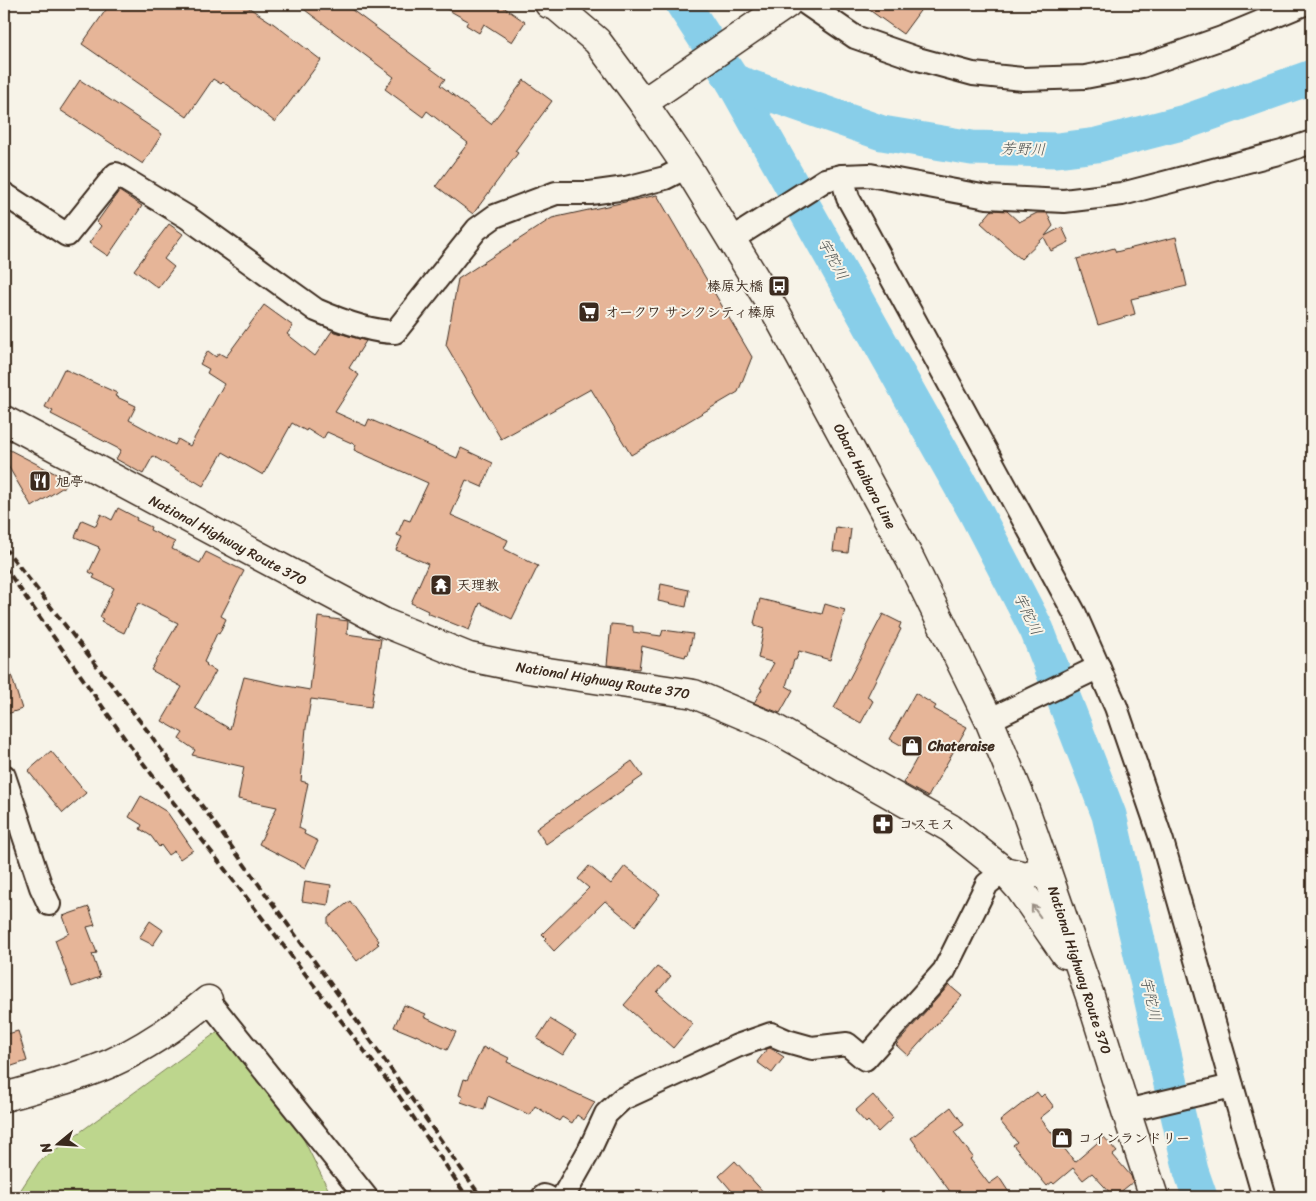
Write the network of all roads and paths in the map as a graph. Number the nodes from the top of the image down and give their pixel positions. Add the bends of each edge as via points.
1 (550, 4) edge
2 (1304, 4) edge
3 (793, 5) edge
4 (653, 96) junction
5 (1312, 142) edge
6 (687, 167) junction
7 (833, 178) junction
8 (4, 194) edge
9 (732, 239) junction
10 (4, 420) edge
11 (1096, 668) junction
12 (989, 720) junction
13 (4, 776) edge
14 (1046, 869) junction
15 (1004, 870) junction
16 (49, 904) dead end
17 (1090, 996) junction
18 (208, 1000) joint
19 (1229, 1087) junction
20 (4, 1097) edge
21 (1133, 1109) junction
22 (366, 1197) edge
23 (563, 1197) edge
24 (1154, 1197) edge
25 (1264, 1197) edge

1 - 4 main road, Obara Haibara Line via 597,41
2 - 3 street via 1142,66 1084,77 1023,79 973,74 918,59 855,37
3 - 4 main road
4 - 6 main road, Obara Haibara Line
5 - 7 street via 1122,194 1064,201 987,197 870,175
6 - 8 street via 665,178 626,188 556,193 495,216 477,229 395,332 383,332 332,318 316,310 187,217 116,174 67,235
6 - 9 main road, Obara Haibara Line
7 - 9 street
7 - 11 street via 848,198 1075,614
9 - 12 main road, Obara Haibara Line via 778,316 910,559
10 - 15 main road, National Highway Route 370 via 385,623 469,657 694,694 772,727 950,828
11 - 12 street
11 - 19 street via 1116,707 1162,841
12 - 14 main road, Obara Haibara Line
13 - 16 street
14 - 15 main road, National Highway Route 370 via 1026,876
14 - 17 main road, National Highway Route 370
17 -> 15 main road via 1056,939
15 - 23 street via 987,884 944,971 865,1059 847,1044 812,1048 771,1034 728,1050 622,1099 606,1114
17 - 21 main road, National Highway Route 370
18 - 20 main road via 186,1019 109,1064
18 - 22 street
19 - 21 street
19 - 25 street
21 - 24 main road, National Highway Route 370

